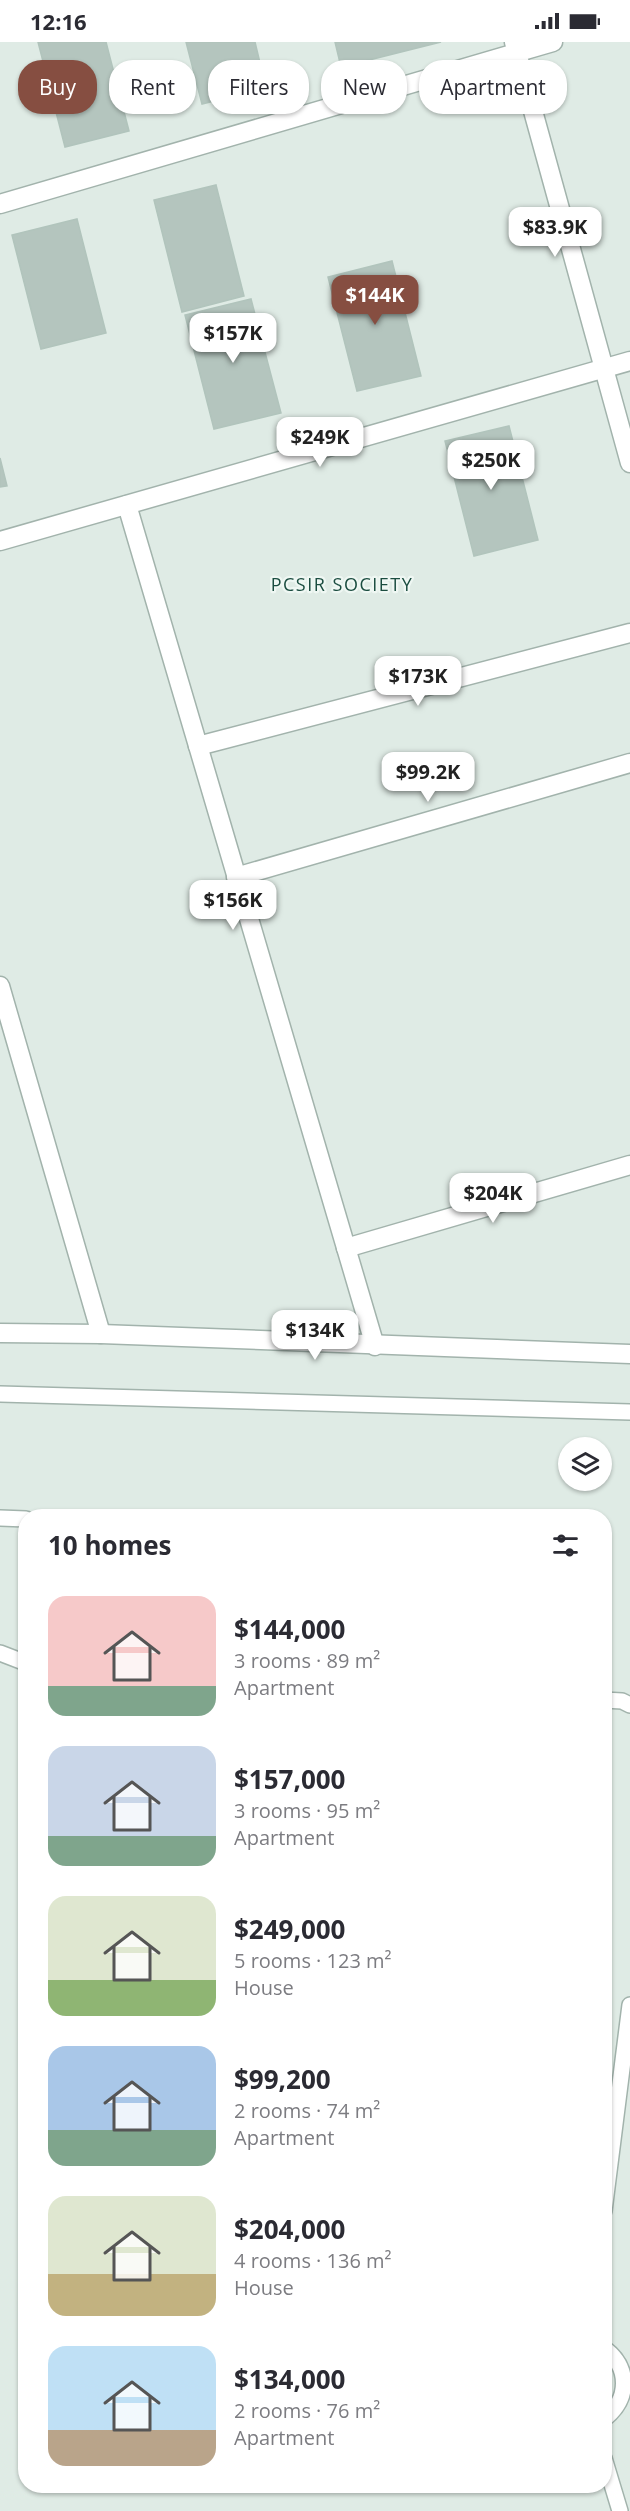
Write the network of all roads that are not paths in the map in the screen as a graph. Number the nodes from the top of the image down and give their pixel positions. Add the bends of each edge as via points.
1 (553, 42) edge
2 (516, 47) edge
3 (0, 204) edge
4 (630, 360) edge
5 (604, 368) junction
6 (630, 463) edge
7 (127, 505) junction
8 (0, 541) edge
9 (630, 633) edge
10 (198, 746) junction
11 (630, 763) edge
12 (236, 877) junction
13 (0, 986) edge
14 (630, 1165) edge
15 (346, 1248) junction
16 (0, 1333) edge
17 (101, 1334) junction
18 (375, 1346) junction
19 (630, 1354) edge
20 (0, 1394) edge
21 (630, 1412) edge
22 (0, 1518) edge
23 (18, 1519) edge
24 (0, 1653) edge
25 (18, 1660) edge
26 (612, 1700) edge
27 (630, 1705) edge
28 (630, 2005) edge
29 (614, 2135) junction
30 (630, 2136) edge
31 (612, 2150) edge
32 (612, 2354) edge
33 (626, 2365) edge
34 (612, 2413) edge
35 (612, 2484) edge
36 (620, 2511) edge

1 - 2 street
2 - 3 street
2 - 5 street
4 - 5 street
5 - 6 street
5 - 7 street
7 - 8 street
7 - 10 street
9 - 10 street
10 - 12 street
11 - 12 street
12 - 15 street
13 - 17 street
14 - 15 street
15 - 18 street
16 - 17 street
17 - 18 street
18 - 19 street
20 - 21 lane
22 - 23 lane
24 - 25 lane
26 - 27 lane
28 - 29 lane
29 - 30 lane
29 - 31 lane
32 - 33 lane
33 - 34 lane via 625,2395
35 - 36 lane

